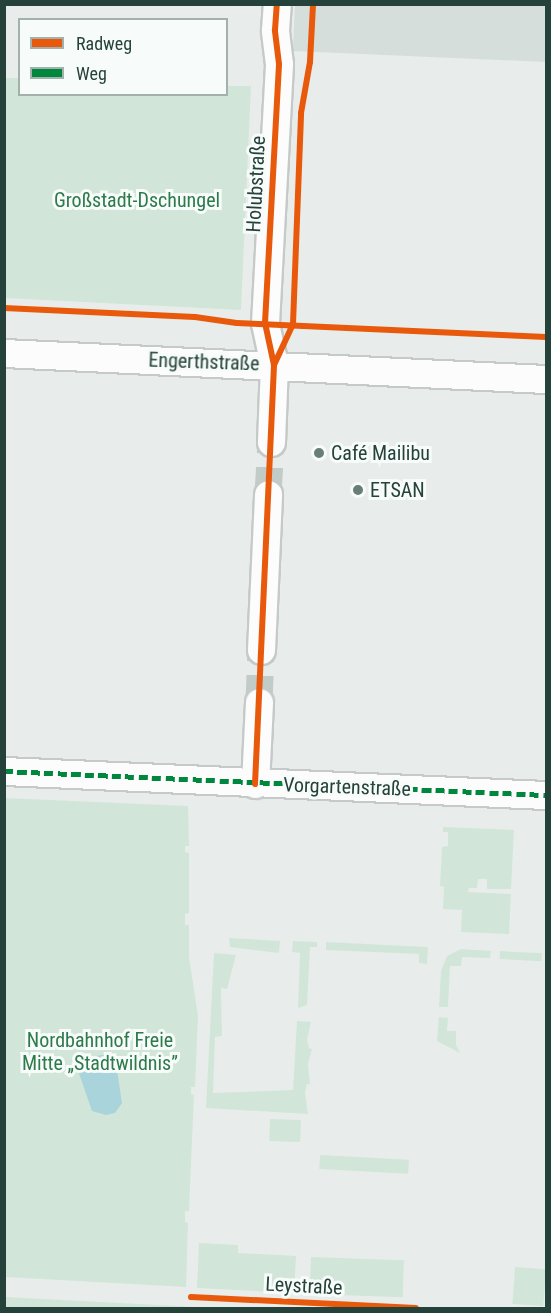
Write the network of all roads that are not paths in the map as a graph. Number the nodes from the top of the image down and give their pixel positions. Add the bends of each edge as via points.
1 (277, 4) edge
2 (4, 353) edge
3 (274, 365) junction
4 (546, 378) edge
5 (271, 442) tunnel mouth
6 (268, 494) tunnel mouth
7 (261, 650) tunnel mouth
8 (259, 702) tunnel mouth
9 (4, 771) edge
10 (255, 784) junction
11 (546, 795) edge

1 - 3 street, Holubstraße via 279,64 265,323
2 - 3 street, Engerthstraße
3 - 4 street, Engerthstraße
3 - 5 street, Holubstraße
6 - 7 street
8 - 10 street
9 - 10 street, Vorgartenstraße
10 - 11 street, Vorgartenstraße

